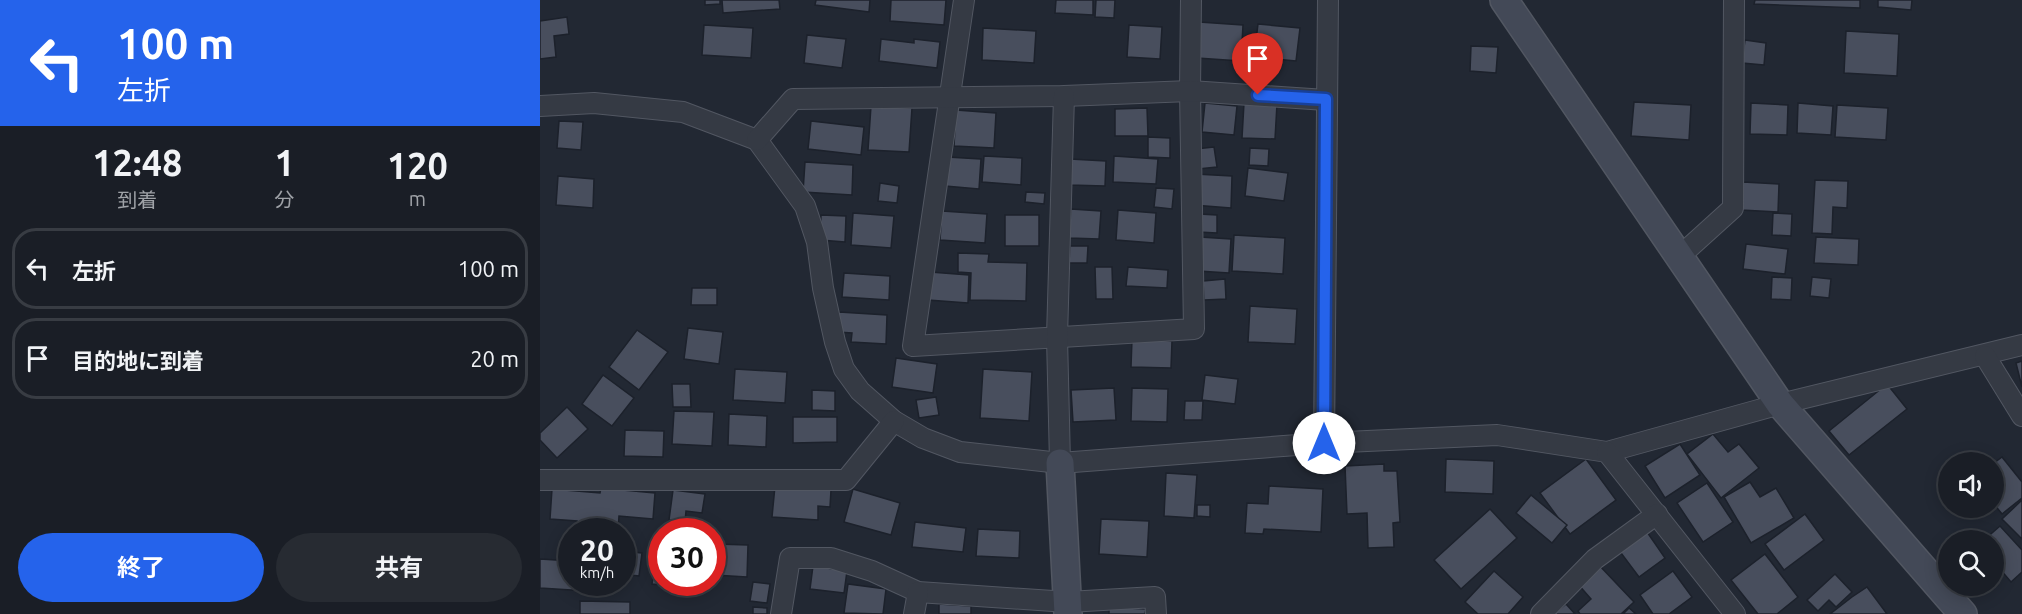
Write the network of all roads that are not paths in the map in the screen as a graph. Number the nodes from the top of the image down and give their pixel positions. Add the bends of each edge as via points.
1 (964, 0) edge
2 (1191, 0) edge
3 (1328, 0) edge
4 (1504, 0) edge
5 (1734, 0) edge
6 (1190, 91) junction
7 (948, 96) junction
8 (1064, 96) junction
9 (1326, 99) junction
10 (540, 106) edge
11 (757, 140) junction
12 (1680, 256) junction
13 (1056, 338) junction
14 (2022, 345) edge
15 (1985, 356) junction
16 (1780, 404) junction
17 (2022, 416) edge
18 (894, 422) junction
19 (1324, 443) junction
20 (1607, 452) junction
21 (1060, 463) junction
22 (540, 480) edge
23 (1657, 514) junction
24 (918, 592) junction
25 (1068, 608) edge
26 (781, 614) edge
27 (914, 614) edge
28 (1156, 614) edge
29 (1541, 614) edge
30 (1735, 614) edge
31 (1963, 614) edge

1 - 7 street
2 - 6 street
3 - 9 street
4 - 12 street
5 - 12 street via 1733,208
6 - 8 street
6 - 9 street
6 - 13 street via 1194,329
7 - 8 street
7 - 11 street via 794,99
7 - 13 street via 913,346
8 - 13 street
9 - 19 street
10 - 11 street via 594,103 683,112
11 - 18 street via 805,206 817,242 823,288 844,369 860,391
12 - 16 street
13 - 21 street
14 - 15 street
15 - 16 street
15 - 17 street
16 - 20 street
16 - 31 street
18 - 21 street via 960,452
18 - 22 street via 846,480
19 - 20 street via 1497,435
19 - 21 street
20 - 23 street
21 - 25 street
23 - 29 street via 1595,559
23 - 30 street
24 - 25 street
24 - 26 street via 831,558 790,558
24 - 27 street
25 - 28 street via 1155,597

